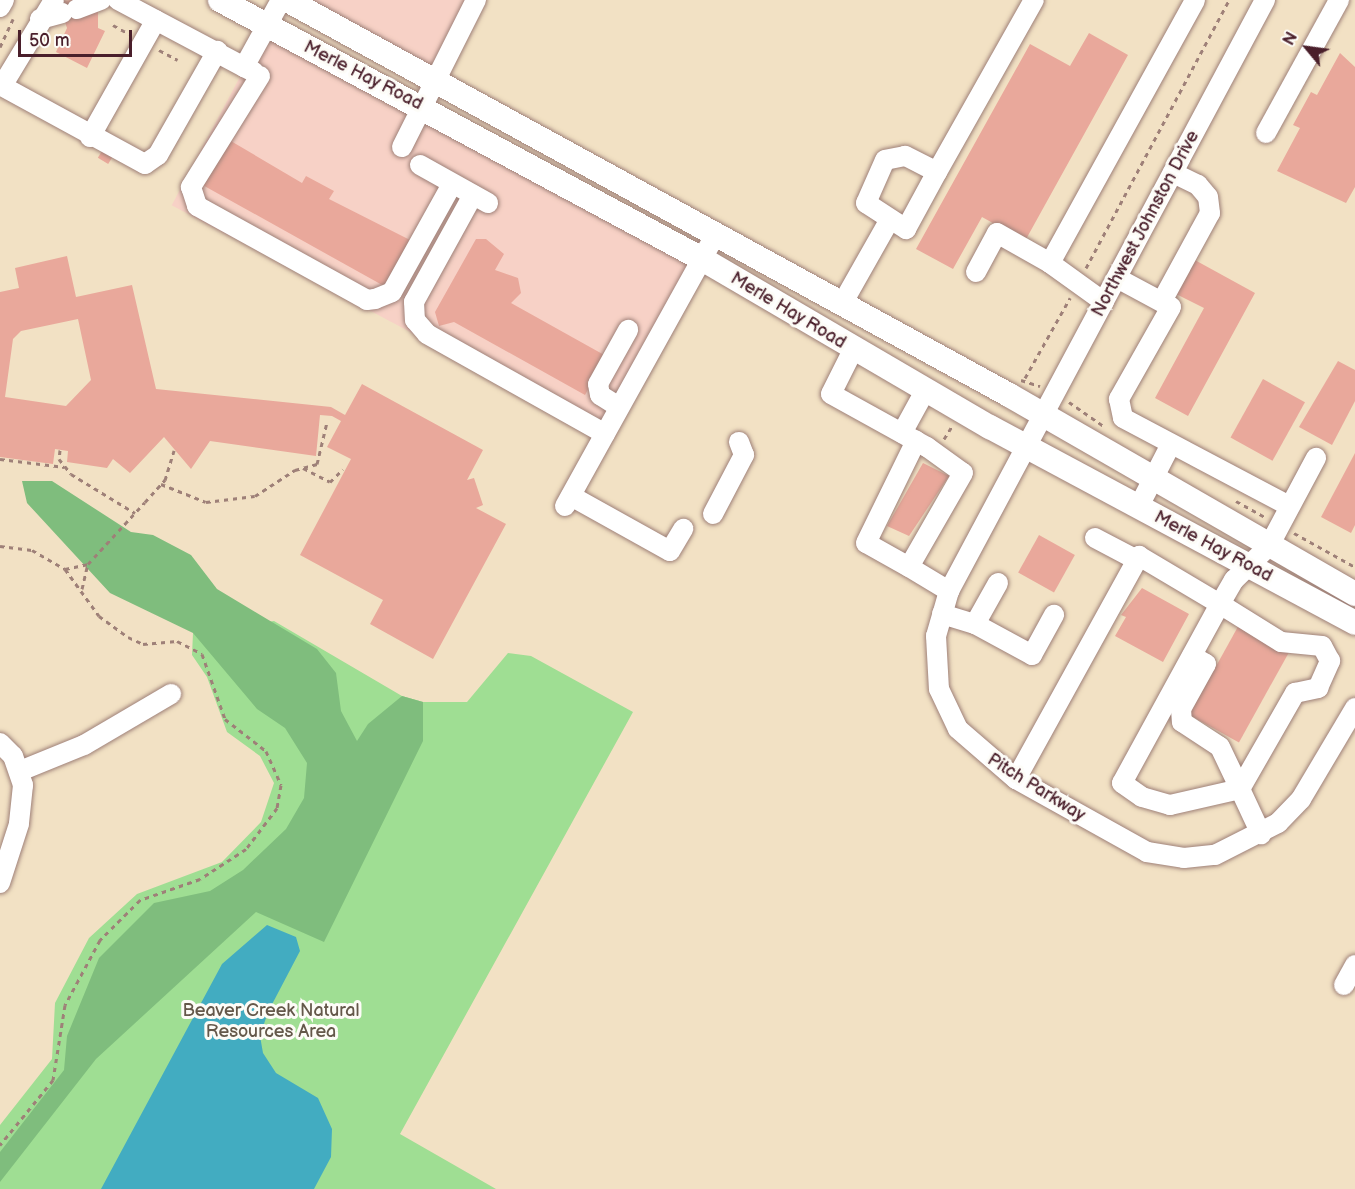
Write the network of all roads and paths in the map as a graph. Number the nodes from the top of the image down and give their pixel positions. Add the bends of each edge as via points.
1 (101, 0) edge
2 (118, 0) edge
3 (220, 0) edge
4 (281, 0) edge
5 (287, 0) edge
6 (476, 0) edge
7 (1034, 0) edge
8 (1196, 0) edge
9 (1229, 0) edge
10 (1265, 0) edge
11 (1339, 0) edge
12 (1348, 0) edge
13 (1355, 4) edge
14 (7, 5) edge
15 (64, 7) edge
16 (156, 20) junction
17 (267, 26) junction
18 (0, 47) edge
19 (217, 51) junction
20 (258, 74) junction
21 (433, 82) junction
22 (1, 85) edge
23 (424, 108) junction
24 (1266, 133) dead end
25 (90, 137) junction
26 (402, 147) dead end
27 (420, 165) dead end
28 (937, 172) junction
29 (1173, 173) junction
30 (452, 184) junction
31 (889, 220) junction
32 (714, 237) junction
33 (702, 259) junction
34 (1050, 263) junction
35 (976, 272) dead end
36 (1117, 278) junction
37 (1078, 284) junction
38 (1104, 302) junction
39 (1162, 302) junction
40 (842, 304) junction
41 (660, 348) junction
42 (854, 350) junction
43 (1025, 378) dead end
44 (925, 391) junction
45 (620, 407) junction
46 (1044, 415) junction
47 (327, 422) dead end
48 (605, 434) junction
49 (909, 437) junction
50 (739, 442) dead end
51 (1171, 444) junction
52 (1027, 447) junction
53 (60, 450) dead end
54 (174, 450) dead end
55 (1316, 458) dead end
56 (0, 459) edge
57 (65, 467) junction
58 (302, 467) junction
59 (343, 469) dead end
60 (1154, 477) junction
61 (161, 484) junction
62 (1289, 506) junction
63 (1138, 508) junction
64 (135, 513) junction
65 (713, 514) dead end
66 (683, 529) dead end
67 (1095, 538) dead end
68 (0, 546) edge
69 (1269, 546) junction
70 (1137, 560) junction
71 (88, 564) junction
72 (1247, 566) junction
73 (909, 567) junction
74 (65, 569) junction
75 (998, 584) dead end
76 (82, 589) junction
77 (950, 591) junction
78 (1355, 594) edge
79 (1220, 604) junction
80 (942, 614) junction
81 (1054, 615) dead end
82 (1355, 623) edge
83 (975, 624) junction
84 (1192, 656) junction
85 (171, 694) dead end
86 (1355, 708) edge
87 (0, 743) edge
88 (20, 771) junction
89 (1016, 779) junction
90 (1240, 789) junction
91 (1261, 834) junction
92 (0, 883) edge
93 (0, 1145) edge

1 - 15 street
2 - 16 street
3 - 17 main road, Merle Hay Road
4 - 17 street
5 - 21 main road, Merle Hay Road
6 - 21 street
7 - 28 street
8 - 34 street
9 - 37 path
10 - 29 street, Northwest Johnston Drive
11 - 24 street
12 - 13 street
14 - 18 path
15 - 22 street via 40,19
16 - 19 street
16 - 25 street
17 - 20 street
17 - 23 main road, Merle Hay Road
19 - 20 street
19 - 25 street via 153,162 132,162
20 - 30 street via 243,120 224,125 191,187 197,206 367,300 392,292 422,222
21 - 23 street
21 - 32 main road, Merle Hay Road
22 - 25 street
23 - 26 street
23 - 33 main road, Merle Hay Road
27 - 30 street
28 - 31 street via 906,229
28 - 31 street via 905,156 885,160 866,203
29 - 36 street, Northwest Johnston Drive
29 - 39 street via 1198,185 1208,197 1210,213
30 - 48 street via 480,199 417,296 415,320 427,334
31 - 40 street
32 - 33 street
32 - 40 main road, Merle Hay Road
33 - 41 street
33 - 42 main road, Merle Hay Road
34 - 35 street via 997,233
34 - 37 street
36 - 38 street, Northwest Johnston Drive
36 - 39 street
37 - 38 street
37 - 43 path
38 - 46 street, Northwest Johnston Drive
39 - 51 street via 1171,307 1117,409 1123,418
40 - 46 main road, Merle Hay Road
41 - 45 street via 638,387
41 - 45 street via 631,332 598,384 600,394
42 - 44 main road, Merle Hay Road
42 - 49 street via 831,394
44 - 49 street
44 - 52 main road, Merle Hay Road
45 - 48 street
46 - 52 street, Northwest Johnston Drive
46 - 60 main road, Merle Hay Road
47 - 58 path via 321,459
48 - 66 street via 599,458 568,501 657,551 670,551
49 - 73 street via 866,543
49 - 73 street via 963,473
50 - 65 street via 744,456
51 - 60 street
51 - 62 street
52 - 63 main road, Merle Hay Road
52 - 77 street, Pitch Parkway
53 - 57 path
54 - 61 path via 173,466
55 - 62 street
56 - 57 path
57 - 64 path
58 - 59 path via 330,482
58 - 61 path via 255,496 220,504
60 - 63 street
60 - 69 main road, Merle Hay Road
61 - 64 path
62 - 69 street
63 - 72 main road, Merle Hay Road
64 - 71 path
67 - 70 street
68 - 74 path via 32,550
69 - 72 street
69 - 78 main road, Merle Hay Road
70 - 79 street
70 - 89 street
71 - 74 path
71 - 76 path
72 - 79 street
72 - 82 main road, Merle Hay Road
73 - 77 street
74 - 76 path
75 - 83 street
76 - 93 path via 99,616 128,637 143,644 177,641 202,654 225,719 266,751 281,785 277,808 246,849 208,875 140,900 100,940 65,1005 53,1080
77 - 80 street, Pitch Parkway
79 - 84 street
79 - 90 street via 1281,642 1316,643 1326,650 1329,668 1322,684 1295,693
80 - 83 street
80 - 89 street, Pitch Parkway via 936,636 939,689 958,729
81 - 83 street via 1032,655
84 - 90 street via 1206,664 1181,709 1182,722 1220,747
84 - 90 street via 1122,783 1142,797 1170,805
85 - 88 street via 84,745
86 - 91 street, Pitch Parkway via 1301,799
87 - 88 street
88 - 92 street via 20,816
89 - 91 street, Pitch Parkway via 1148,852 1184,858 1215,855
90 - 91 street

